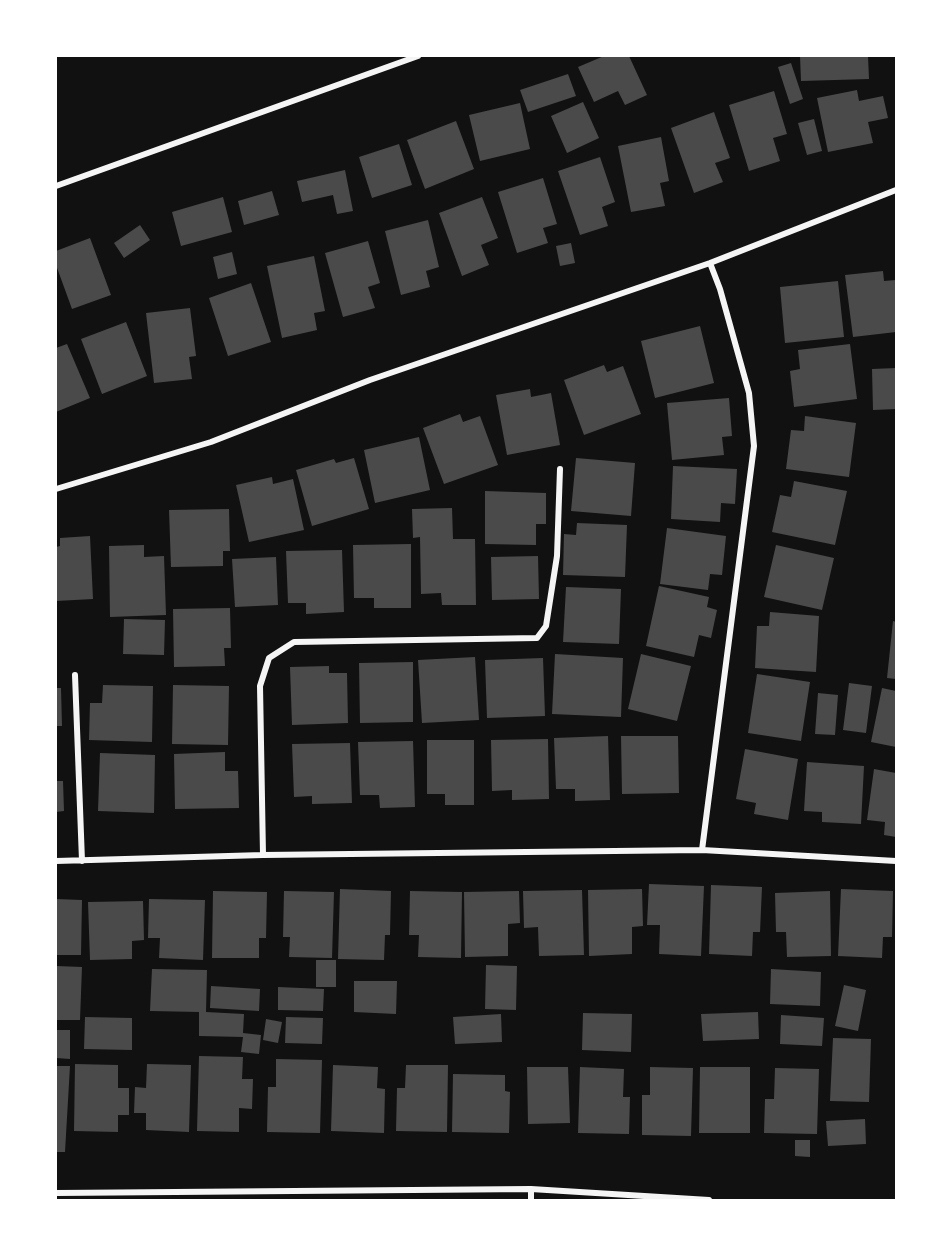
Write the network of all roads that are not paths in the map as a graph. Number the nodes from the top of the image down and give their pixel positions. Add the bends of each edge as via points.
1 (418, 56) edge
2 (56, 186) edge
3 (897, 190) edge
4 (710, 264) junction
5 (560, 470) dead end
6 (56, 489) edge
7 (75, 675) dead end
8 (702, 850) junction
9 (263, 855) junction
10 (56, 861) edge
11 (82, 861) junction
12 (897, 861) edge
13 (531, 1189) junction
14 (56, 1193) edge
15 (531, 1200) edge
16 (709, 1200) edge

1 - 2 street
3 - 4 street
4 - 6 street via 370,380 211,442
4 - 8 street via 749,393 754,446
5 - 9 street via 557,556 546,626 537,638 294,642 269,658 260,686
7 - 11 street
8 - 9 street
8 - 12 street
9 - 11 street
10 - 11 street
13 - 14 street
13 - 15 street
13 - 16 street

